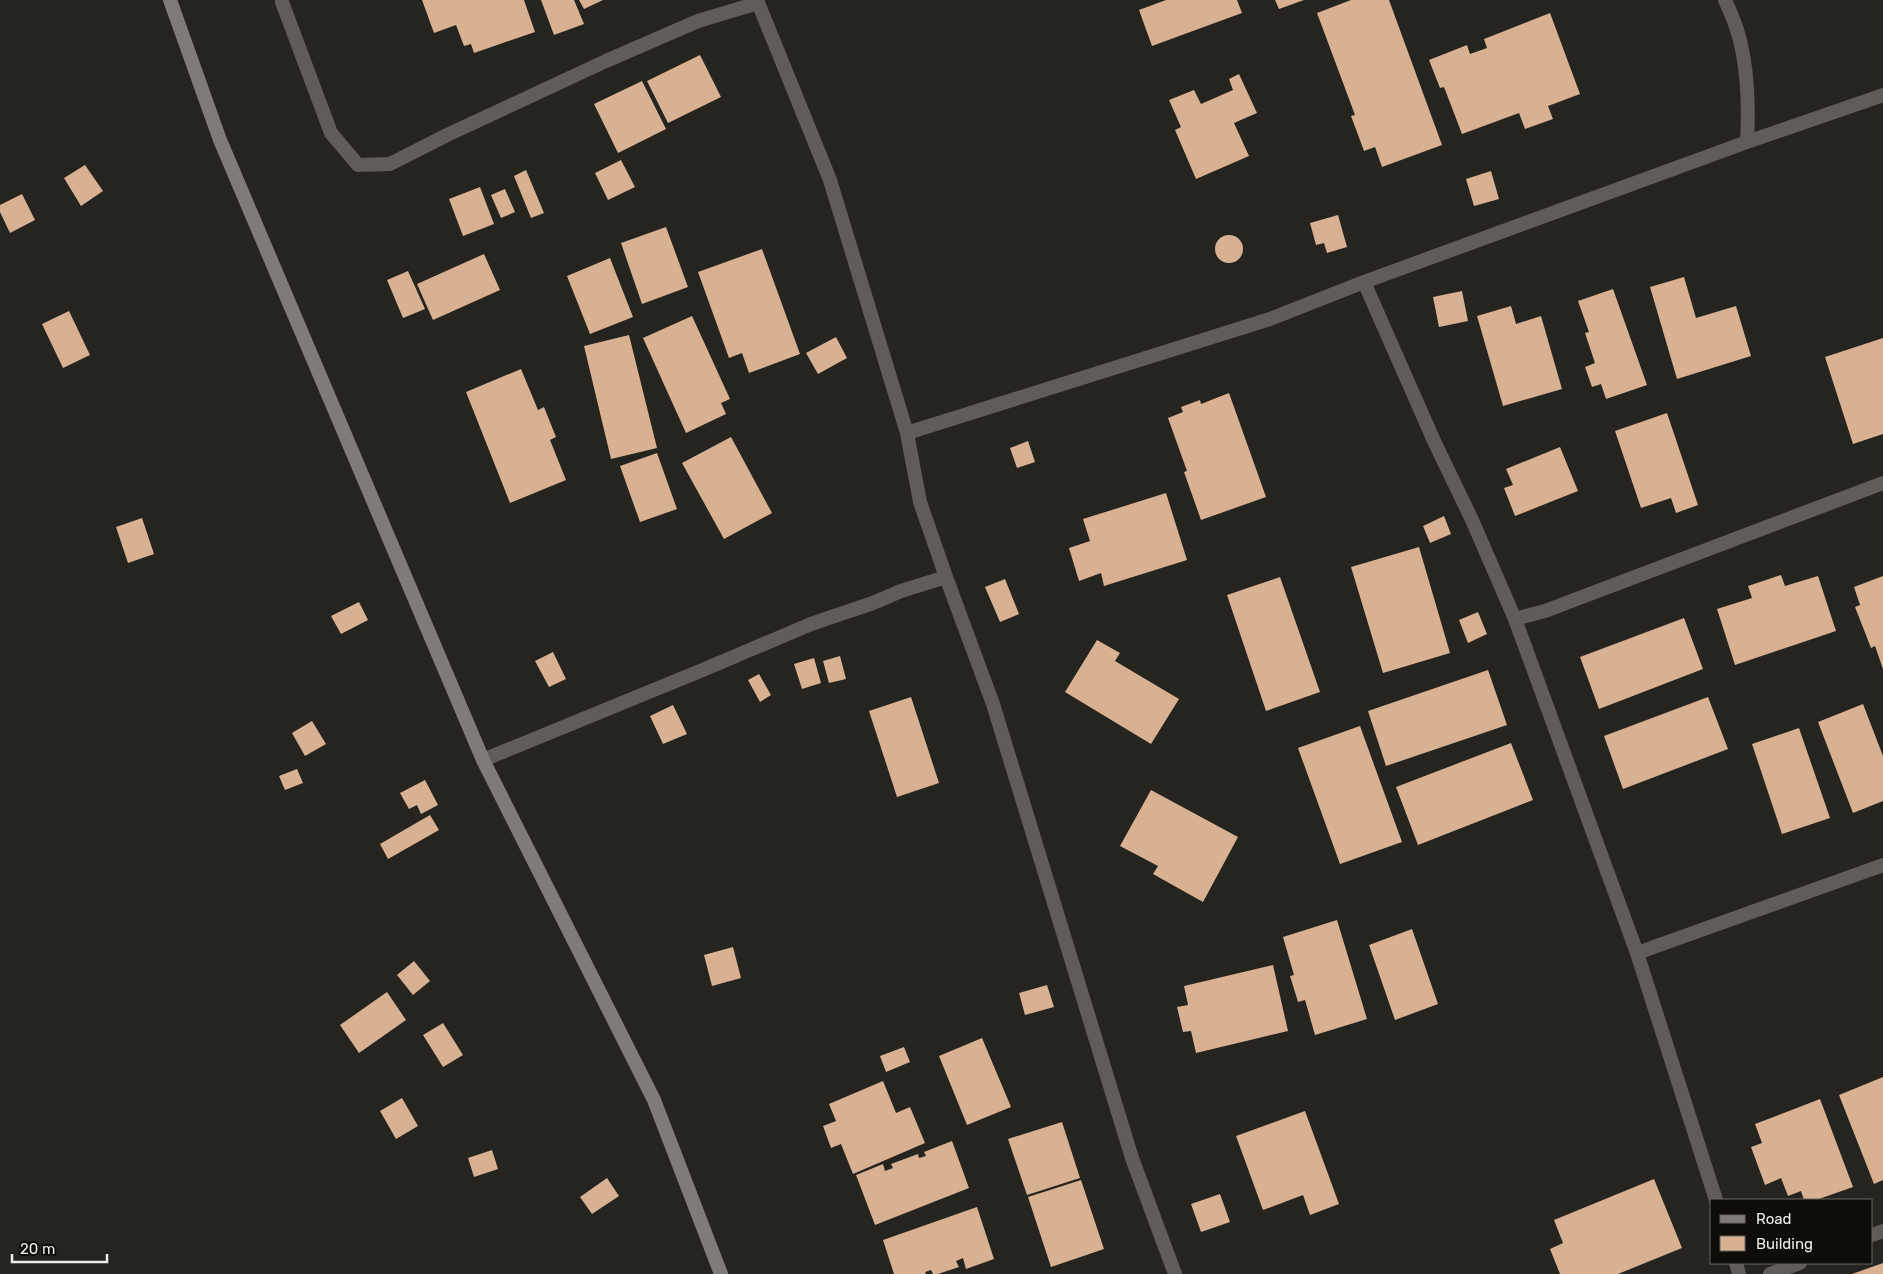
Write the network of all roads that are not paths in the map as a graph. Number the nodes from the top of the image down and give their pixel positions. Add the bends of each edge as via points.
1 (170, 0) edge
2 (1725, 0) edge
3 (757, 1) edge
4 (282, 2) dead end
5 (1883, 95) edge
6 (1747, 142) junction
7 (1364, 282) junction
8 (907, 433) junction
9 (1883, 483) edge
10 (946, 577) junction
11 (1516, 619) junction
12 (483, 760) junction
13 (1883, 865) edge
14 (1637, 953) junction
15 (1716, 1199) edge
16 (1797, 1264) edge
17 (721, 1274) edge
18 (1175, 1274) edge
19 (1770, 1274) edge

1 - 12 main road via 220,140
2 - 6 street via 1738,33 1746,78
3 - 4 street via 698,21 606,61 390,164 358,165 331,133
3 - 8 street via 830,180
5 - 6 street
6 - 7 street
7 - 8 street via 1270,318
7 - 11 street
8 - 10 street via 920,502
9 - 11 street via 1545,611
10 - 12 street via 811,624
10 - 18 street via 993,704 1129,1148
11 - 14 street
12 - 17 main road via 654,1100
13 - 14 street
14 - 15 street
16 - 19 street

